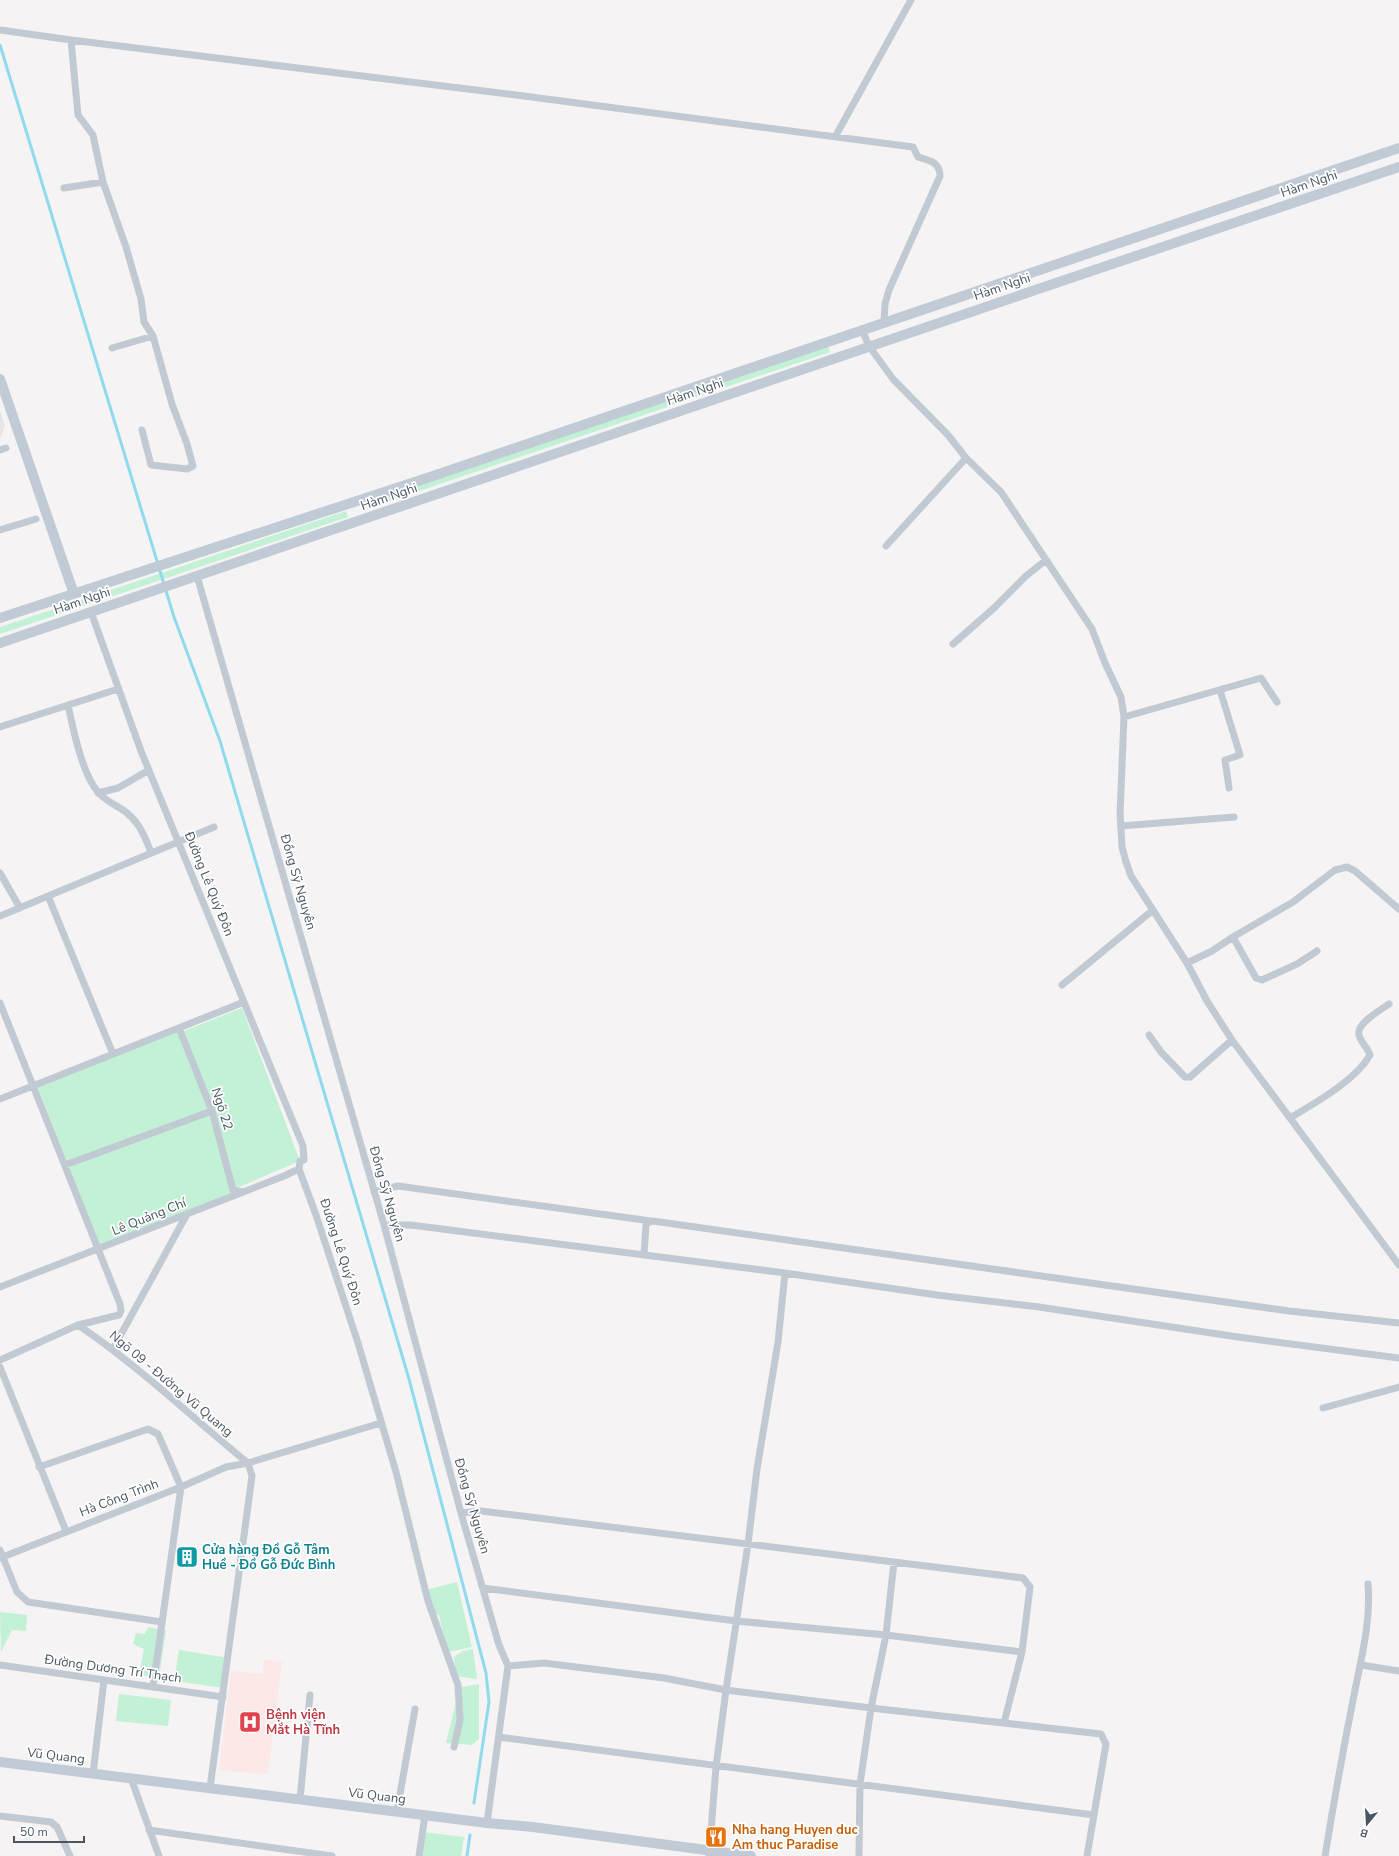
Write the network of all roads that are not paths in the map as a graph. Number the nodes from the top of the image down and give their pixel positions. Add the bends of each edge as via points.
1 (911, 0) edge
2 (2, 30) edge
3 (71, 40) junction
4 (835, 137) junction
5 (1399, 148) edge
6 (1399, 167) edge
7 (103, 182) junction
8 (64, 188) dead end
9 (884, 322) junction
10 (862, 330) junction
11 (153, 336) junction
12 (869, 346) junction
13 (112, 348) dead end
14 (0, 379) edge
15 (142, 430) dead end
16 (966, 458) junction
17 (36, 519) dead end
18 (0, 530) edge
19 (886, 546) dead end
20 (1046, 560) junction
21 (197, 576) junction
22 (74, 594) junction
23 (91, 612) junction
24 (0, 618) edge
25 (0, 643) edge
26 (953, 644) dead end
27 (118, 689) junction
28 (1220, 690) junction
29 (1277, 702) dead end
30 (68, 705) junction
31 (1124, 716) junction
32 (0, 727) edge
33 (149, 770) junction
34 (1230, 788) dead end
35 (98, 793) junction
36 (1234, 817) dead end
37 (1121, 826) junction
38 (214, 827) dead end
39 (178, 841) junction
40 (151, 852) junction
41 (0, 873) edge
42 (48, 896) junction
43 (20, 908) junction
44 (1399, 909) edge
45 (1153, 910) junction
46 (0, 916) edge
47 (1233, 936) junction
48 (1317, 951) dead end
49 (1187, 963) junction
50 (1062, 985) dead end
51 (244, 1002) junction
52 (0, 1003) edge
53 (1389, 1004) dead end
54 (179, 1028) junction
55 (1149, 1035) dead end
56 (1232, 1040) junction
57 (113, 1054) junction
58 (34, 1086) junction
59 (0, 1099) edge
60 (212, 1111) junction
61 (1290, 1118) junction
62 (65, 1165) junction
63 (299, 1169) junction
64 (243, 1192) junction
65 (374, 1192) junction
66 (187, 1214) junction
67 (653, 1221) junction
68 (384, 1225) junction
69 (98, 1250) junction
70 (644, 1255) junction
71 (1399, 1265) edge
72 (786, 1273) junction
73 (0, 1288) edge
74 (1399, 1323) edge
75 (78, 1325) junction
76 (114, 1349) junction
77 (1399, 1358) edge
78 (0, 1360) edge
79 (0, 1366) edge
80 (1399, 1387) edge
81 (1323, 1408) dead end
82 (381, 1423) junction
83 (248, 1463) junction
84 (39, 1466) junction
85 (181, 1487) junction
86 (461, 1513) junction
87 (66, 1531) junction
88 (748, 1544) junction
89 (1, 1555) edge
90 (894, 1562) junction
91 (1368, 1584) dead end
92 (483, 1588) junction
93 (736, 1621) junction
94 (162, 1622) junction
95 (886, 1635) junction
96 (1022, 1652) junction
97 (0, 1665) edge
98 (1361, 1665) junction
99 (508, 1666) junction
100 (1399, 1671) edge
101 (104, 1680) junction
102 (153, 1688) junction
103 (726, 1690) junction
104 (310, 1695) dead end
105 (223, 1697) junction
106 (871, 1708) junction
107 (415, 1709) dead end
108 (1004, 1723) junction
109 (499, 1737) junction
110 (454, 1747) dead end
111 (0, 1762) edge
112 (716, 1767) junction
113 (93, 1774) junction
114 (131, 1778) junction
115 (860, 1784) junction
116 (210, 1788) junction
117 (300, 1799) junction
118 (396, 1811) junction
119 (425, 1815) junction
120 (1094, 1815) junction
121 (0, 1816) edge
122 (487, 1823) junction
123 (149, 1830) junction
124 (709, 1853) edge
125 (70, 1856) edge
126 (159, 1856) edge
127 (332, 1856) edge
128 (419, 1856) edge
129 (751, 1856) edge
130 (859, 1856) edge
131 (1088, 1856) edge
132 (1325, 1856) edge

1 - 4 street
2 - 3 street
3 - 4 street
3 - 7 street via 78,115 93,135
4 - 9 street via 913,147 918,157 934,162 940,169 939,181 889,290
5 - 9 main road, Hàm Nghi
6 - 12 main road, Hàm Nghi
7 - 8 street
7 - 11 street via 126,247 144,322
9 - 10 main road, Hàm Nghi
10 - 12 street
10 - 22 main road, Hàm Nghi via 427,478
11 - 13 street
11 - 15 street via 193,466 187,468 151,465
12 - 16 street via 893,379 948,435
12 - 21 main road, Hàm Nghi
14 - 22 main road
16 - 19 street
16 - 20 street via 1001,492
17 - 18 street
20 - 26 street
20 - 31 street via 1092,629 1121,697
21 - 23 main road, Hàm Nghi
21 - 65 street, Đồng Sỹ Nguyên
22 - 24 main road, Hàm Nghi
23 - 25 main road, Hàm Nghi
23 - 27 street, Đường Lê Quý Đôn
27 - 30 street
27 - 33 street, Đường Lê Quý Đôn
28 - 29 street via 1261,678
28 - 31 street
28 - 34 street via 1240,755 1225,760
30 - 32 street
30 - 35 street via 76,738 91,781
31 - 37 street
33 - 35 street via 118,788
33 - 39 street, Đường Lê Quý Đôn
35 - 40 street via 137,822
36 - 37 street
37 - 45 street via 1122,847 1131,876
38 - 39 street
39 - 40 street
39 - 51 street, Đường Lê Quý Đôn
40 - 42 street
41 - 43 street
42 - 43 street
42 - 57 street
43 - 46 street
44 - 47 street via 1354,871 1341,867 1292,902
45 - 49 street
45 - 50 street
47 - 48 street via 1256,978 1262,980 1297,964
47 - 49 street via 1212,951
49 - 56 street
51 - 54 street
51 - 63 street, Đường Lê Quý Đôn via 303,1146 304,1160 300,1160
52 - 58 street
53 - 61 street via 1370,1017 1359,1029 1370,1055 1363,1065 1328,1094
54 - 57 street
54 - 60 street, Ngõ 22
55 - 56 street via 1185,1077 1190,1077
56 - 61 street
57 - 58 street
58 - 59 street
58 - 62 street
60 - 62 street
60 - 64 street, Ngõ 22 via 232,1190
61 - 71 street
62 - 69 street
63 - 64 street, Lê Quảng Chí
63 - 82 street, Đường Lê Quý Đôn via 358,1343
64 - 66 street, Lê Quảng Chí
65 - 67 street via 398,1186
65 - 68 street, Đồng Sỹ Nguyên
66 - 69 street, Lê Quảng Chí
66 - 76 street
67 - 70 street via 647,1223 645,1230
67 - 74 street via 1289,1311
68 - 70 street via 411,1225
68 - 86 street, Đồng Sỹ Nguyên
69 - 73 street, Lê Quảng Chí
69 - 75 street via 121,1311 119,1315
70 - 72 street
72 - 77 street
72 - 88 street
75 - 76 street, Ngõ 09 - Đường Vũ Quang
75 - 78 street
76 - 83 street, Ngõ 09 - Đường Vũ Quang
79 - 84 street
80 - 81 street
82 - 83 street, Hà Công Trình
82 - 110 street, Đường Lê Quý Đôn via 428,1601 458,1685 460,1720
83 - 85 street, Hà Công Trình via 226,1467
83 - 105 street via 252,1476
84 - 85 street via 148,1429 158,1434
84 - 87 street
85 - 87 street, Hà Công Trình
85 - 94 street
86 - 88 street via 481,1510
86 - 92 street, Đồng Sỹ Nguyên
87 - 89 street, Hà Công Trình
88 - 90 street
88 - 93 street
89 - 94 street via 17,1592 28,1602
90 - 95 street
90 - 96 street via 1023,1578 1030,1587
91 - 98 street via 1368,1623
92 - 93 street
92 - 99 street, Đồng Sỹ Nguyên via 499,1645
93 - 95 street
93 - 103 street
94 - 102 street
95 - 96 street
95 - 106 street
96 - 108 street
97 - 101 street, Đường Dương Trí Thạch
98 - 100 street
98 - 132 street
99 - 103 street via 544,1663 664,1678
99 - 109 street
101 - 102 street, Đường Dương Trí Thạch
101 - 113 street
102 - 105 street, Đường Dương Trí Thạch
103 - 106 street
103 - 112 street
104 - 117 street
105 - 116 street
106 - 108 street
106 - 115 street
107 - 118 street
108 - 120 street via 1097,1733 1103,1736 1106,1744
109 - 112 street
109 - 122 street
111 - 113 main road, Vũ Quang
112 - 115 street
112 - 124 street
113 - 114 main road, Vũ Quang
114 - 116 main road, Vũ Quang
114 - 123 street
115 - 120 street
115 - 130 street
116 - 117 main road, Vũ Quang
117 - 118 main road, Vũ Quang
118 - 119 main road, Vũ Quang
119 - 122 main road, Vũ Quang
119 - 128 street
120 - 131 street
121 - 125 street via 51,1822 57,1827
122 - 124 main road, Vũ Quang via 533,1827
123 - 126 street
123 - 127 street
124 - 129 main road, Vũ Quang

